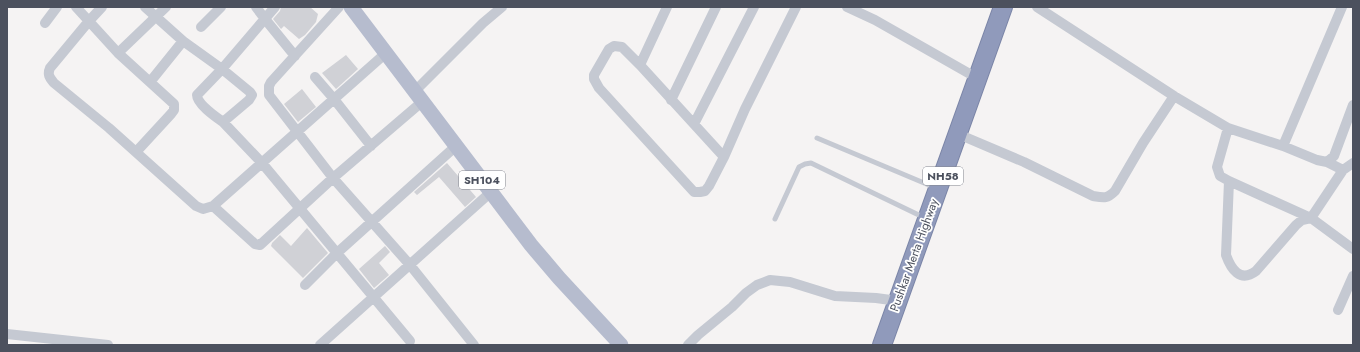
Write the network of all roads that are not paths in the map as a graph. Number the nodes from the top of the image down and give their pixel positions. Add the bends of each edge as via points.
1 (57, 7) edge
2 (76, 7) edge
3 (102, 7) edge
4 (145, 7) edge
5 (166, 7) edge
6 (221, 7) edge
7 (256, 7) edge
8 (275, 7) edge
9 (339, 7) edge
10 (352, 7) edge
11 (502, 7) edge
12 (667, 7) edge
13 (716, 7) edge
14 (754, 7) edge
15 (796, 7) edge
16 (847, 7) edge
17 (1003, 7) edge
18 (1037, 7) edge
19 (1342, 7) edge
20 (155, 17) junction
21 (265, 19) junction
22 (89, 21) junction
23 (45, 23) dead end
24 (201, 27) dead end
25 (183, 41) junction
26 (118, 53) junction
27 (386, 53) junction
28 (295, 56) junction
29 (640, 65) junction
30 (222, 69) junction
31 (315, 77) dead end
32 (977, 78) junction
33 (150, 82) junction
34 (419, 96) junction
35 (1174, 96) junction
36 (334, 98) junction
37 (671, 100) junction
38 (1353, 105) edge
39 (223, 122) junction
40 (694, 124) junction
41 (1228, 128) junction
42 (297, 132) junction
43 (958, 134) junction
44 (817, 138) dead end
45 (371, 146) junction
46 (456, 146) junction
47 (1283, 146) junction
48 (136, 152) junction
49 (724, 157) junction
50 (1327, 162) junction
51 (262, 163) junction
52 (1353, 164) edge
53 (1343, 170) junction
54 (333, 178) junction
55 (1229, 181) junction
56 (938, 189) junction
57 (491, 192) junction
58 (213, 206) junction
59 (299, 209) junction
60 (1311, 218) junction
61 (775, 219) dead end
62 (928, 219) junction
63 (372, 222) junction
64 (1353, 249) edge
65 (338, 253) junction
66 (410, 265) junction
67 (1353, 276) edge
68 (305, 285) dead end
69 (373, 297) junction
70 (898, 301) junction
71 (1338, 310) dead end
72 (7, 334) edge
73 (410, 342) dead end
74 (108, 345) edge
75 (320, 345) edge
76 (474, 345) edge
77 (621, 345) edge
78 (688, 345) edge
79 (882, 345) edge

1 - 23 street
2 - 22 street
3 - 22 street
4 - 20 street
5 - 20 street
6 - 24 street
7 - 21 street
8 - 21 street
9 - 28 street
10 - 27 main road, SH104
11 - 34 street via 483,23
12 - 29 street
13 - 37 street
14 - 40 street
15 - 49 street
16 - 32 street via 875,20
17 - 32 highway, Pushkar Merta Highway / NH58
18 - 35 street
19 - 47 street
20 - 25 street
20 - 26 street
21 - 28 street
21 - 30 street
22 - 26 street
22 - 48 street via 50,68 49,76
25 - 30 street
25 - 33 street
26 - 33 street
27 - 34 main road, SH104
27 - 36 street
28 - 42 street via 271,82 268,90 269,95
29 - 37 street
29 - 49 street via 622,47 614,46 609,49 594,74 596,83 694,192 705,191
30 - 39 street via 201,90 197,98
30 - 39 street via 252,95
31 - 36 street
32 - 43 highway, Pushkar Merta Highway / NH58
33 - 48 street via 174,104 174,110
34 - 45 street
34 - 46 main road, SH104
35 - 41 street
35 - 43 street via 1115,191 1104,198 1093,196 1024,162
36 - 42 street
36 - 45 street
37 - 40 street
38 - 50 street via 1334,156
39 - 51 street
40 - 49 street
41 - 47 street
41 - 55 street via 1217,167 1220,176
42 - 51 street
42 - 54 street
43 - 56 highway, Pushkar Merta Highway / NH58
44 - 56 lane
45 - 54 street
46 - 57 main road, SH104
46 - 63 street
47 - 50 street
48 - 58 street via 196,206 203,209
50 - 53 street
51 - 58 street
51 - 59 street
52 - 53 street
53 - 60 street
54 - 59 street
54 - 63 street
55 - 60 street
55 - 60 street via 1226,255 1229,264 1242,276 1249,276 1256,271 1296,225
56 - 62 highway, Pushkar Merta Highway / NH58
57 - 66 street
57 - 77 main road, SH104 via 559,278
58 - 59 street via 257,246
59 - 65 street
60 - 64 street
61 - 62 lane via 799,167 811,163
62 - 70 highway, Pushkar Merta Highway / NH58
63 - 65 street
63 - 66 street
65 - 68 street
65 - 69 street
66 - 69 street
66 - 76 street
67 - 71 street
69 - 73 street
69 - 75 street
70 - 78 street via 835,296 790,282 770,280 746,293
70 - 79 highway, Pushkar Merta Highway / NH58
72 - 74 street

